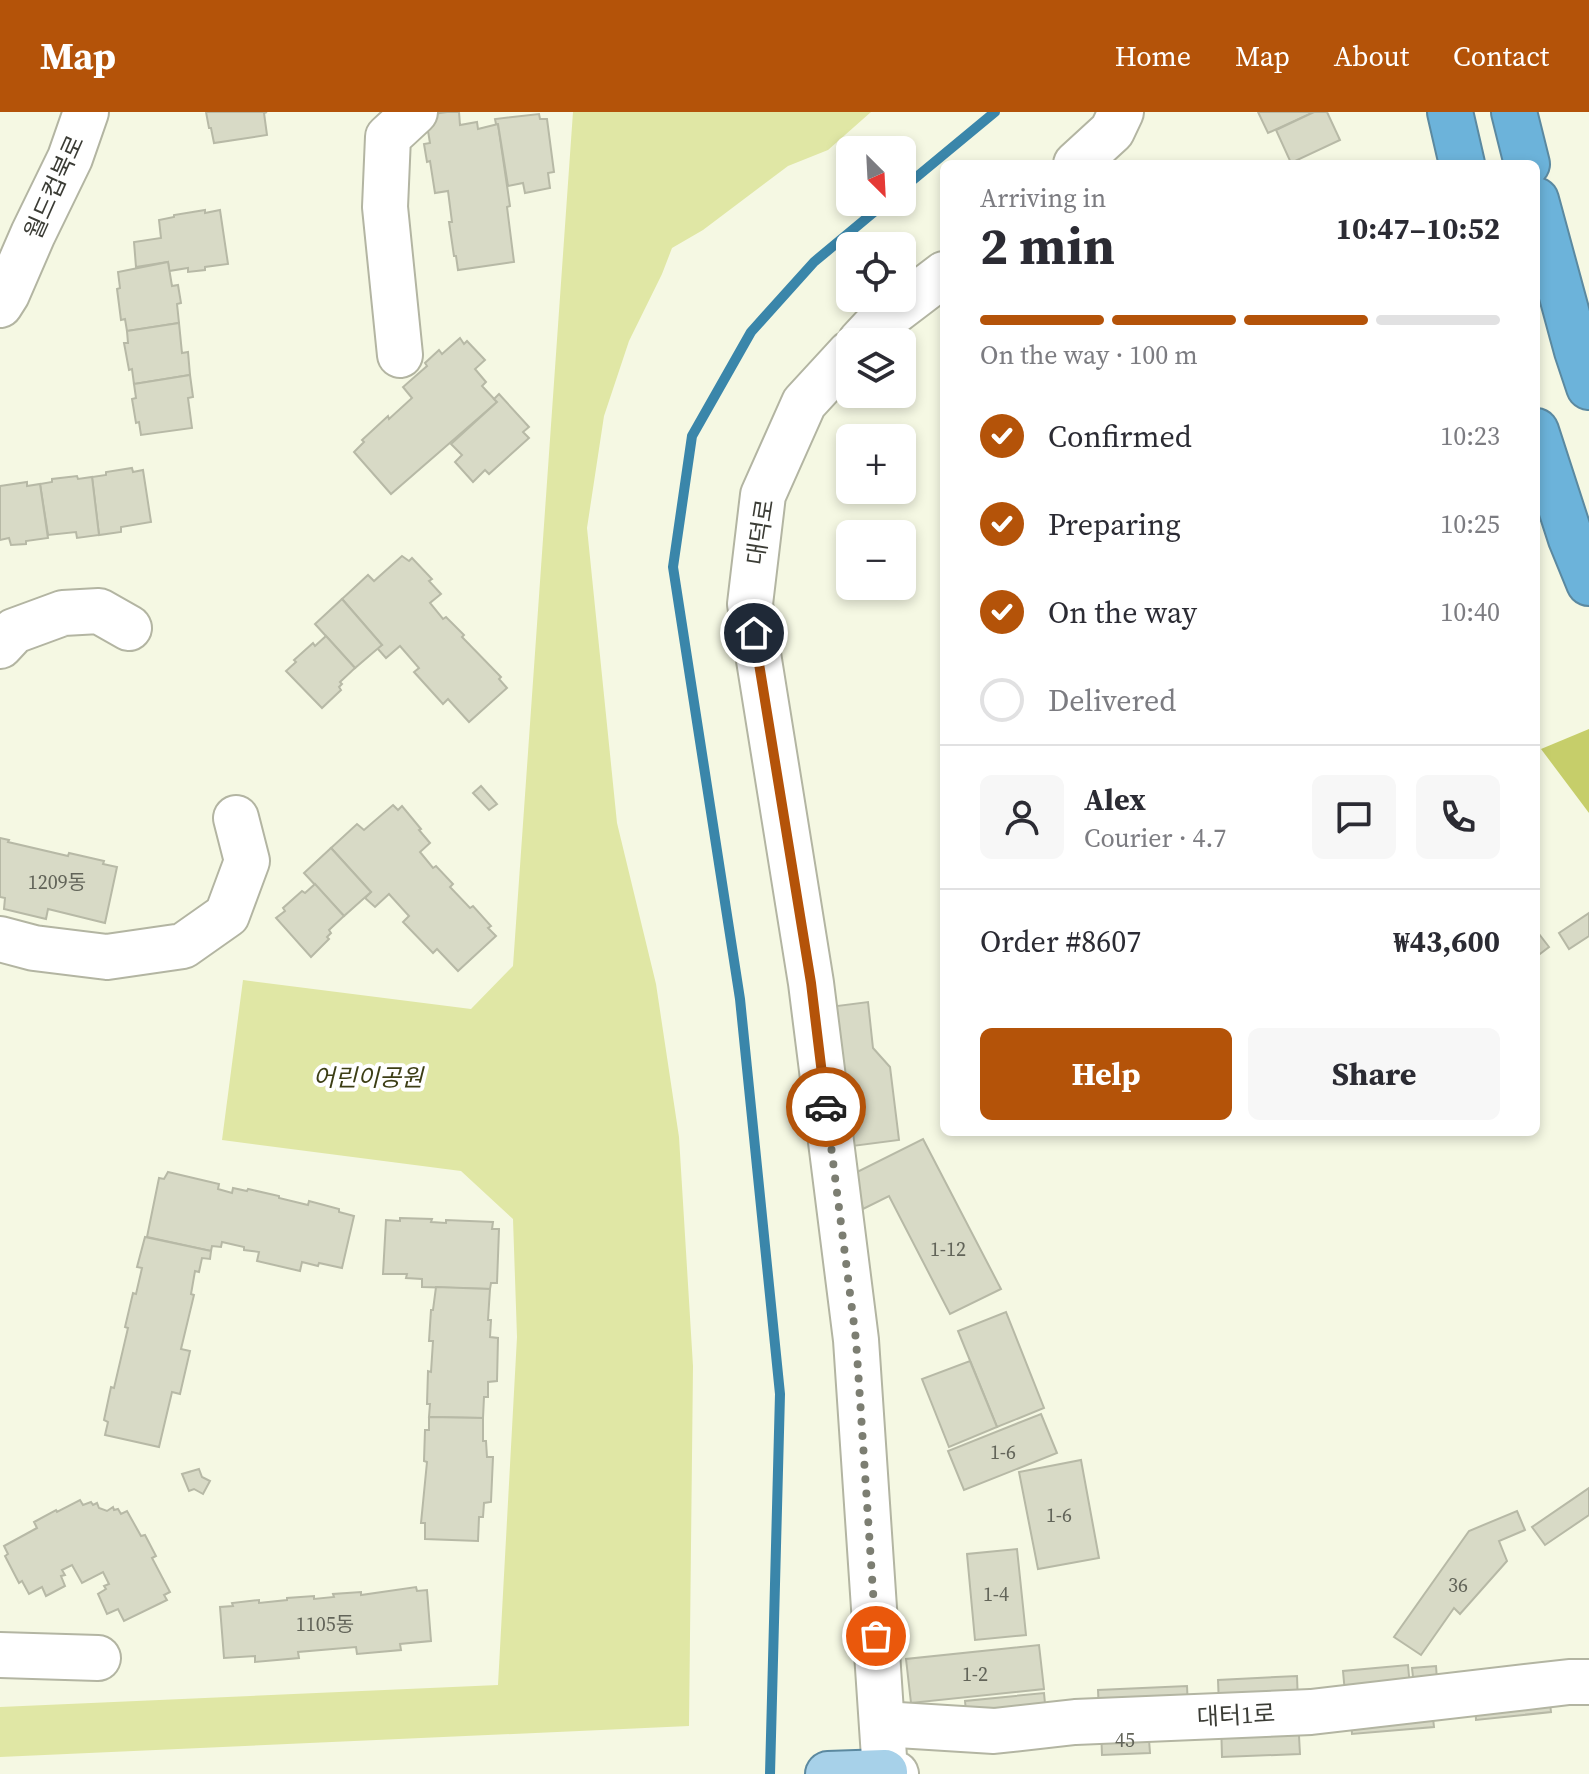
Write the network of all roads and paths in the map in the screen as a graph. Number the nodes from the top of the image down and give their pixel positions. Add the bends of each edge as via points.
1 (86, 112) edge
2 (415, 112) edge
3 (1121, 112) edge
4 (1450, 112) edge
5 (1514, 112) edge
6 (1080, 160) edge
7 (1461, 160) edge
8 (1526, 160) edge
9 (1540, 215) edge
10 (940, 277) edge
11 (0, 305) edge
12 (873, 328) edge
13 (400, 355) dead end
14 (836, 368) edge
15 (1589, 387) edge
16 (1540, 443) edge
17 (1589, 583) edge
18 (129, 628) dead end
19 (0, 646) edge
20 (236, 818) dead end
21 (0, 939) edge
22 (0, 1655) edge
23 (98, 1658) dead end
24 (1589, 1682) edge
25 (882, 1724) junction
26 (867, 1773) edge

1 - 11 street, 월드컵북로 via 70,158
2 - 13 street via 388,137 385,207
3 - 6 street via 1112,131
4 - 7 highway
5 - 8 highway
9 - 15 highway
10 - 12 street
14 - 25 street, 대덕로 via 804,403 763,495 750,604 811,983 856,1340
16 - 17 highway
18 - 19 street via 99,611 63,613 14,631
20 - 21 street via 247,861 227,915 183,946 107,957
22 - 23 street
24 - 25 street, 대터1로 via 1311,1712 1075,1722 994,1731
25 - 26 street, 대덕로

